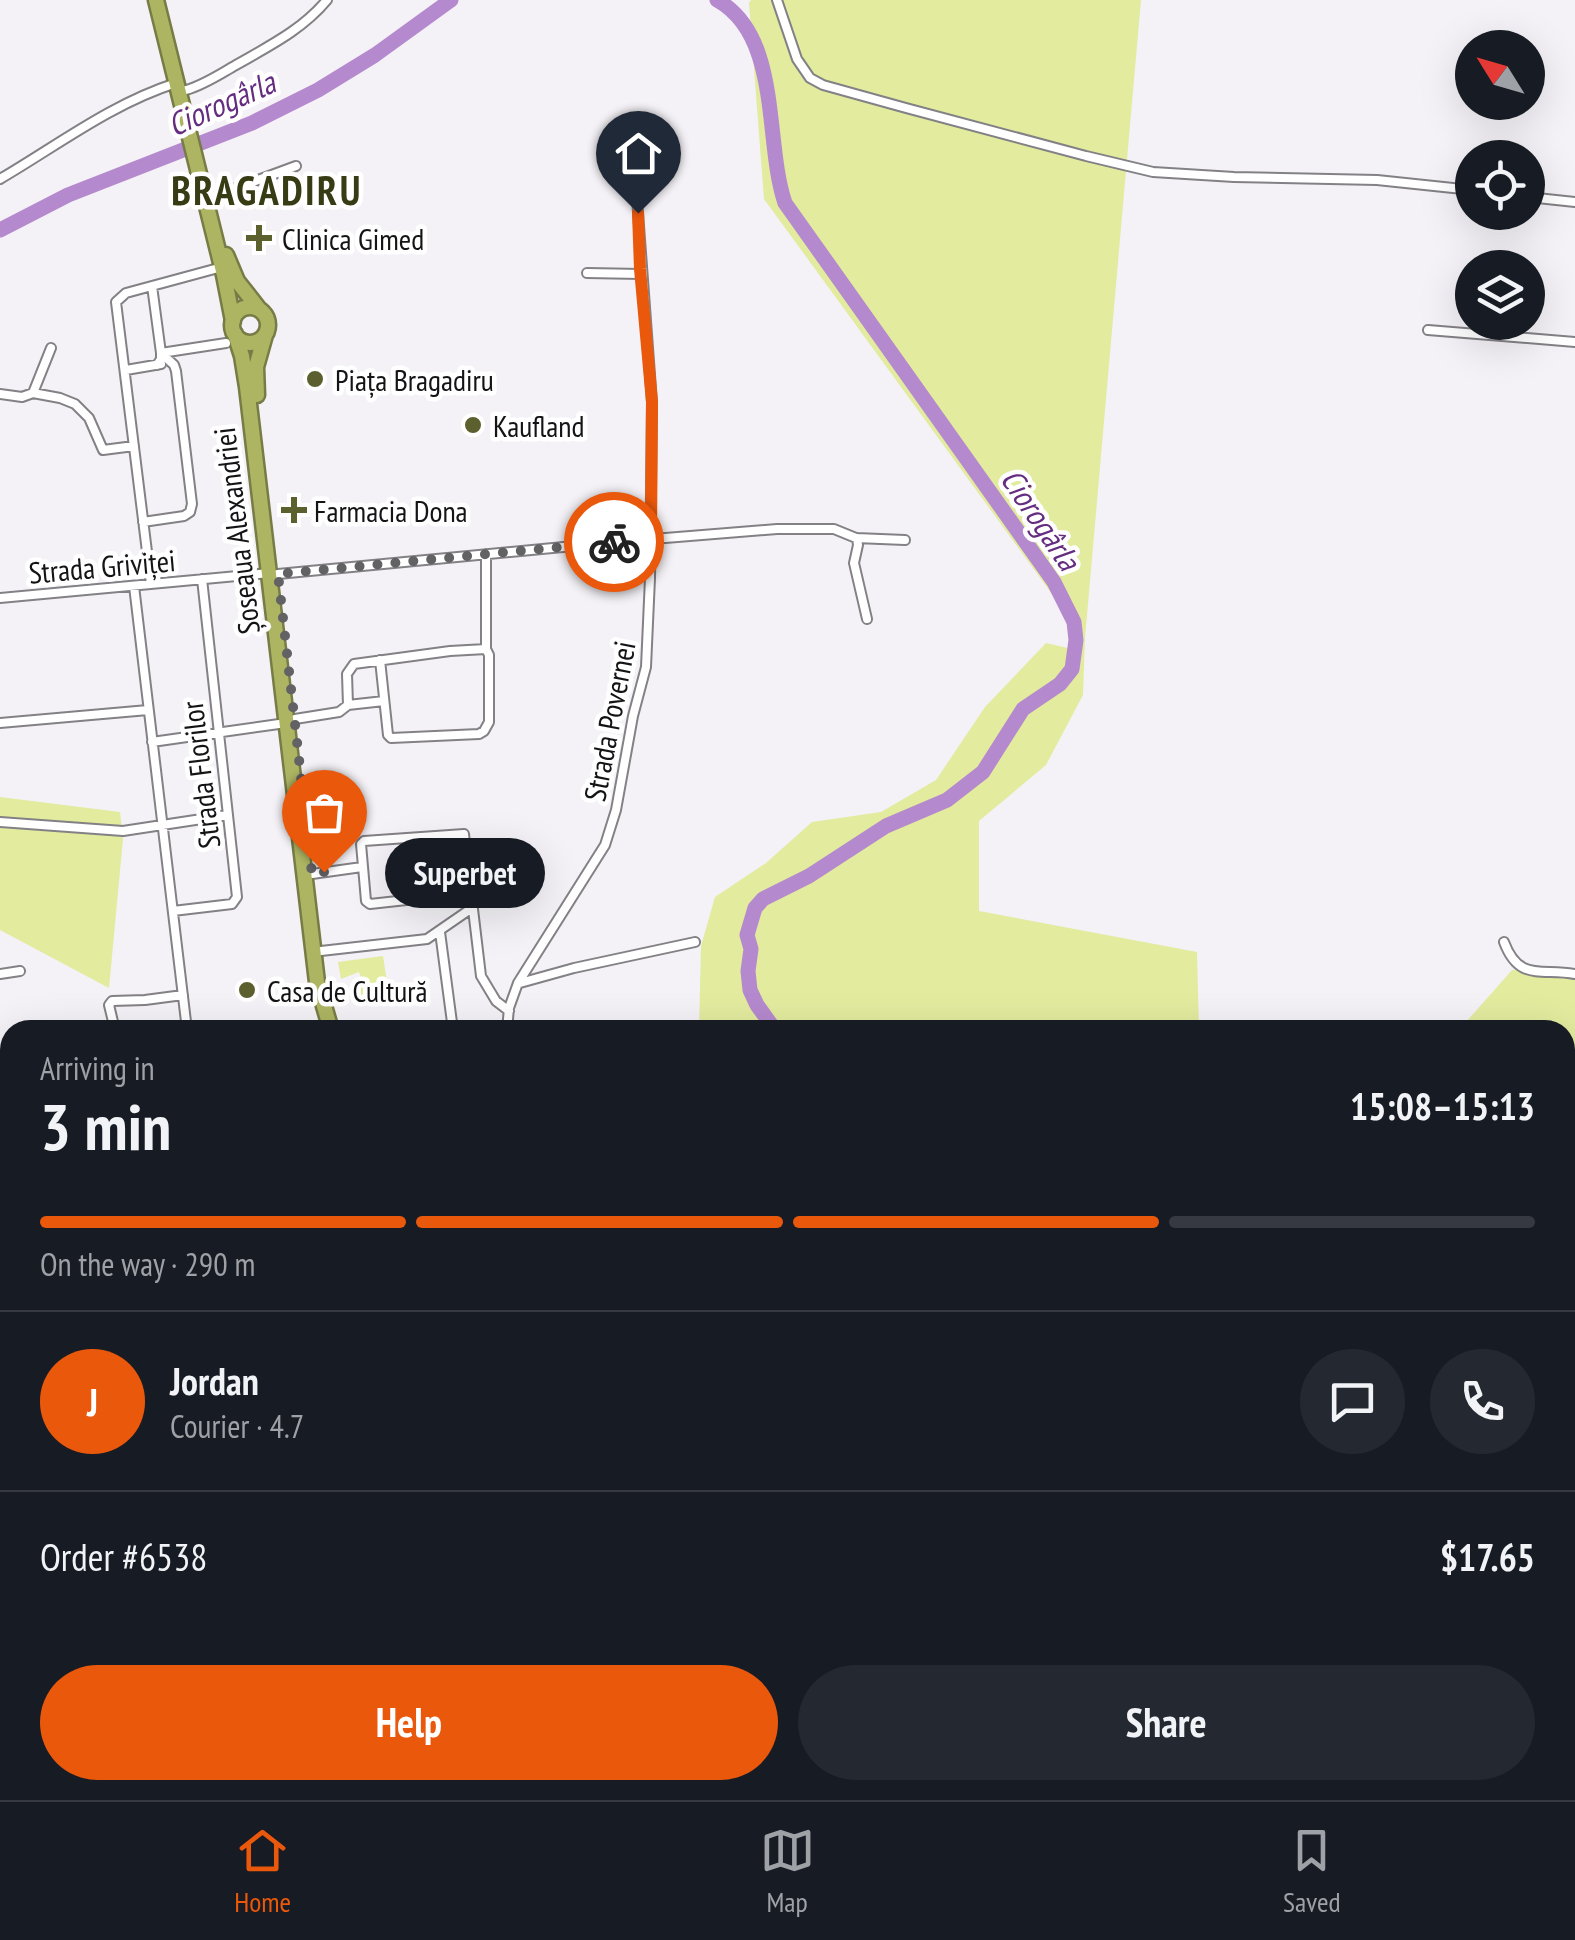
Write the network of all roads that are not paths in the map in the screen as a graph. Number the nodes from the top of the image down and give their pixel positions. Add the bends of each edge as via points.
1 (156, 0) edge
2 (164, 0) edge
3 (326, 0) edge
4 (776, 0) edge
5 (184, 96) junction
6 (296, 166) dead end
7 (0, 178) edge
8 (204, 178) junction
9 (636, 185) dead end
10 (1455, 188) edge
11 (212, 197) junction
12 (1545, 199) edge
13 (1575, 202) edge
14 (222, 268) junction
15 (587, 274) dead end
16 (641, 274) junction
17 (152, 286) junction
18 (259, 309) junction
19 (1428, 330) dead end
20 (231, 333) junction
21 (265, 335) junction
22 (1575, 342) edge
23 (51, 348) dead end
24 (161, 352) junction
25 (171, 363) junction
26 (157, 365) junction
27 (126, 370) junction
28 (33, 393) junction
29 (0, 394) edge
30 (134, 446) junction
31 (143, 522) junction
32 (858, 538) junction
33 (651, 539) junction
34 (905, 540) dead end
35 (486, 554) junction
36 (274, 574) junction
37 (202, 579) junction
38 (152, 584) junction
39 (134, 586) junction
40 (0, 598) edge
41 (867, 619) dead end
42 (486, 649) junction
43 (380, 660) junction
44 (384, 701) junction
45 (348, 705) junction
46 (148, 710) junction
47 (290, 721) junction
48 (0, 723) edge
49 (217, 732) junction
50 (152, 742) junction
51 (228, 815) junction
52 (0, 822) edge
53 (162, 825) junction
54 (362, 867) junction
55 (312, 874) junction
56 (498, 890) dead end
57 (470, 893) junction
58 (472, 908) junction
59 (172, 911) junction
60 (440, 932) junction
61 (696, 942) dead end
62 (1504, 942) dead end
63 (321, 951) junction
64 (20, 971) dead end
65 (0, 974) edge
66 (1575, 974) edge
67 (518, 983) junction
68 (184, 995) junction
69 (508, 1011) junction
70 (112, 1020) edge
71 (186, 1020) edge
72 (328, 1020) edge
73 (337, 1020) edge
74 (452, 1020) edge
75 (508, 1020) edge

1 - 5 highway, Șoseaua Alexandriei
2 - 5 highway, Șoseaua Alexandriei
3 - 5 street via 284,38
4 - 10 street via 796,59 823,85 1153,172
5 - 7 street via 136,98
5 - 8 highway, Șoseaua Alexandriei
6 - 11 street
8 - 11 highway, Șoseaua Alexandriei
8 - 14 highway, Șoseaua Alexandriei
9 - 16 street, Strada Povernei
11 - 18 highway, Șoseaua Alexandriei via 231,268
12 - 13 street
14 - 17 street
14 - 20 highway, Șoseaua Alexandriei
15 - 16 street
16 - 33 street, Strada Povernei via 652,402
17 - 24 street
17 - 27 street via 116,302
18 - 20 highway via 242,309
18 - 21 highway, Șoseaua Alexandriei via 267,320
19 - 22 street
20 - 21 highway via 251,343
20 - 24 street
20 - 36 highway, Șoseaua Alexandriei via 242,356
21 - 36 highway, Șoseaua Alexandriei via 256,385
23 - 28 street
24 - 25 street
24 - 26 street
25 - 26 street
25 - 31 street via 192,509
26 - 27 street
27 - 30 street
28 - 29 street
28 - 30 street via 80,407 103,450
30 - 31 street
31 - 38 street
32 - 33 street, Strada Griviței via 818,528
32 - 34 street, Strada Griviței
32 - 41 street via 854,563
33 - 35 street, Strada Griviței
33 - 67 street, Strada Povernei via 646,667 611,828
35 - 36 street, Strada Griviței
35 - 42 street
36 - 37 street, Strada Griviței
36 - 47 highway, Șoseaua Alexandriei
37 - 38 street, Strada Griviței
37 - 49 street, Strada Florilor
38 - 39 street, Strada Griviței
39 - 40 street, Strada Griviței
39 - 46 street, Strada Florilor
42 - 43 street
42 - 44 street via 489,722 478,734 394,739
43 - 44 street
43 - 45 street via 348,670
44 - 45 street
45 - 47 street
46 - 48 street
46 - 50 street, Strada Florilor
47 - 49 street
47 - 55 highway, Șoseaua Alexandriei
47 - 72 highway, Șoseaua Alexandriei via 314,966
49 - 50 street
49 - 51 street, Strada Florilor
50 - 53 street, Strada Florilor
51 - 53 street
51 - 59 street, Strada Florilor via 236,900
52 - 53 street via 123,830
53 - 59 street, Strada Florilor
54 - 55 street
54 - 57 street via 370,904
54 - 57 street via 364,841 464,834
55 - 63 highway, Șoseaua Alexandriei
56 - 57 street
57 - 58 street
58 - 60 street
58 - 69 street via 482,980
59 - 68 street, Strada Florilor
60 - 63 street
60 - 74 street
61 - 67 street
62 - 66 street via 1522,968
63 - 73 highway, Șoseaua Alexandriei
64 - 65 street
67 - 69 street, Strada Povernei
68 - 70 street via 112,1000
68 - 71 street, Strada Florilor
69 - 75 street, Strada Povernei

